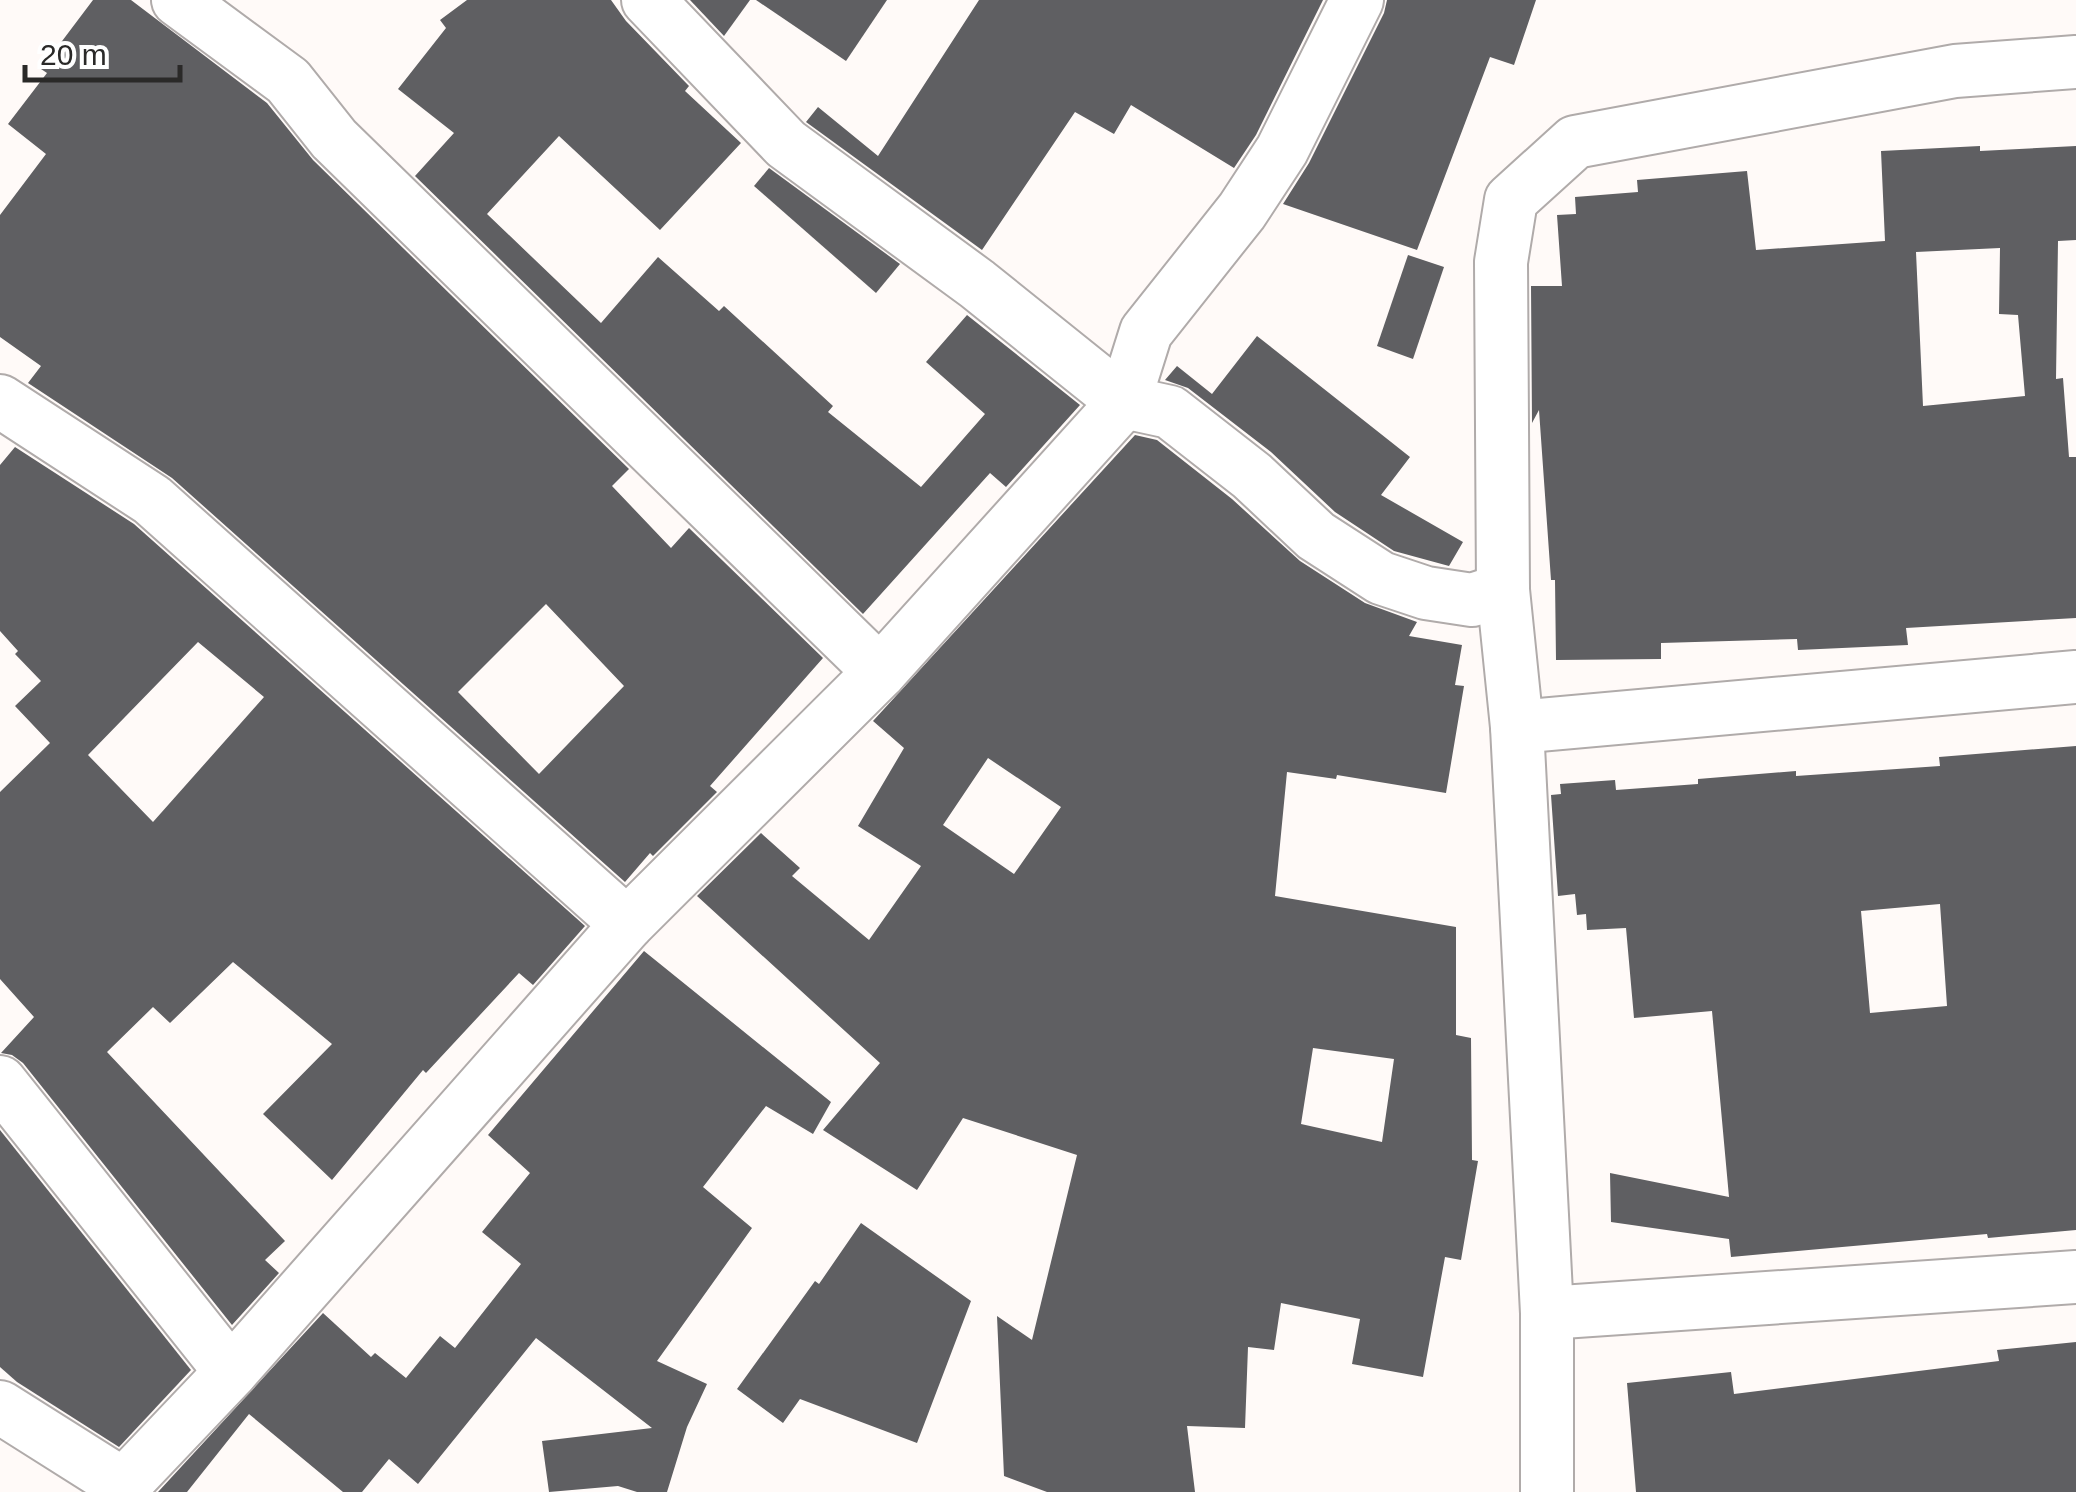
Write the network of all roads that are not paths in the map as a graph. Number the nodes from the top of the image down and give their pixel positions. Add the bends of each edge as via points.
1 (178, 0) edge
2 (648, 0) edge
3 (1357, 0) edge
4 (2076, 62) edge
5 (0, 401) edge
6 (1124, 402) junction
7 (1503, 590) junction
8 (880, 672) junction
9 (2076, 678) edge
10 (1518, 727) junction
11 (626, 924) junction
12 (0, 1082) edge
13 (2076, 1277) edge
14 (1548, 1314) junction
15 (231, 1372) junction
16 (0, 1406) edge
17 (120, 1488) edge
18 (1547, 1492) edge

1 - 8 street via 288,81 334,139
2 - 6 street via 786,144
3 - 6 street via 1282,150 1146,332
4 - 7 street via 1955,71 1575,142 1511,200 1501,262
5 - 11 street via 152,500
6 - 7 street via 1170,412 1316,536 1381,578 1472,600
6 - 8 street
7 - 10 street
8 - 11 street
9 - 10 street
10 - 14 street
11 - 15 street
12 - 15 street
13 - 14 street
14 - 18 street
15 - 17 street
16 - 17 street

